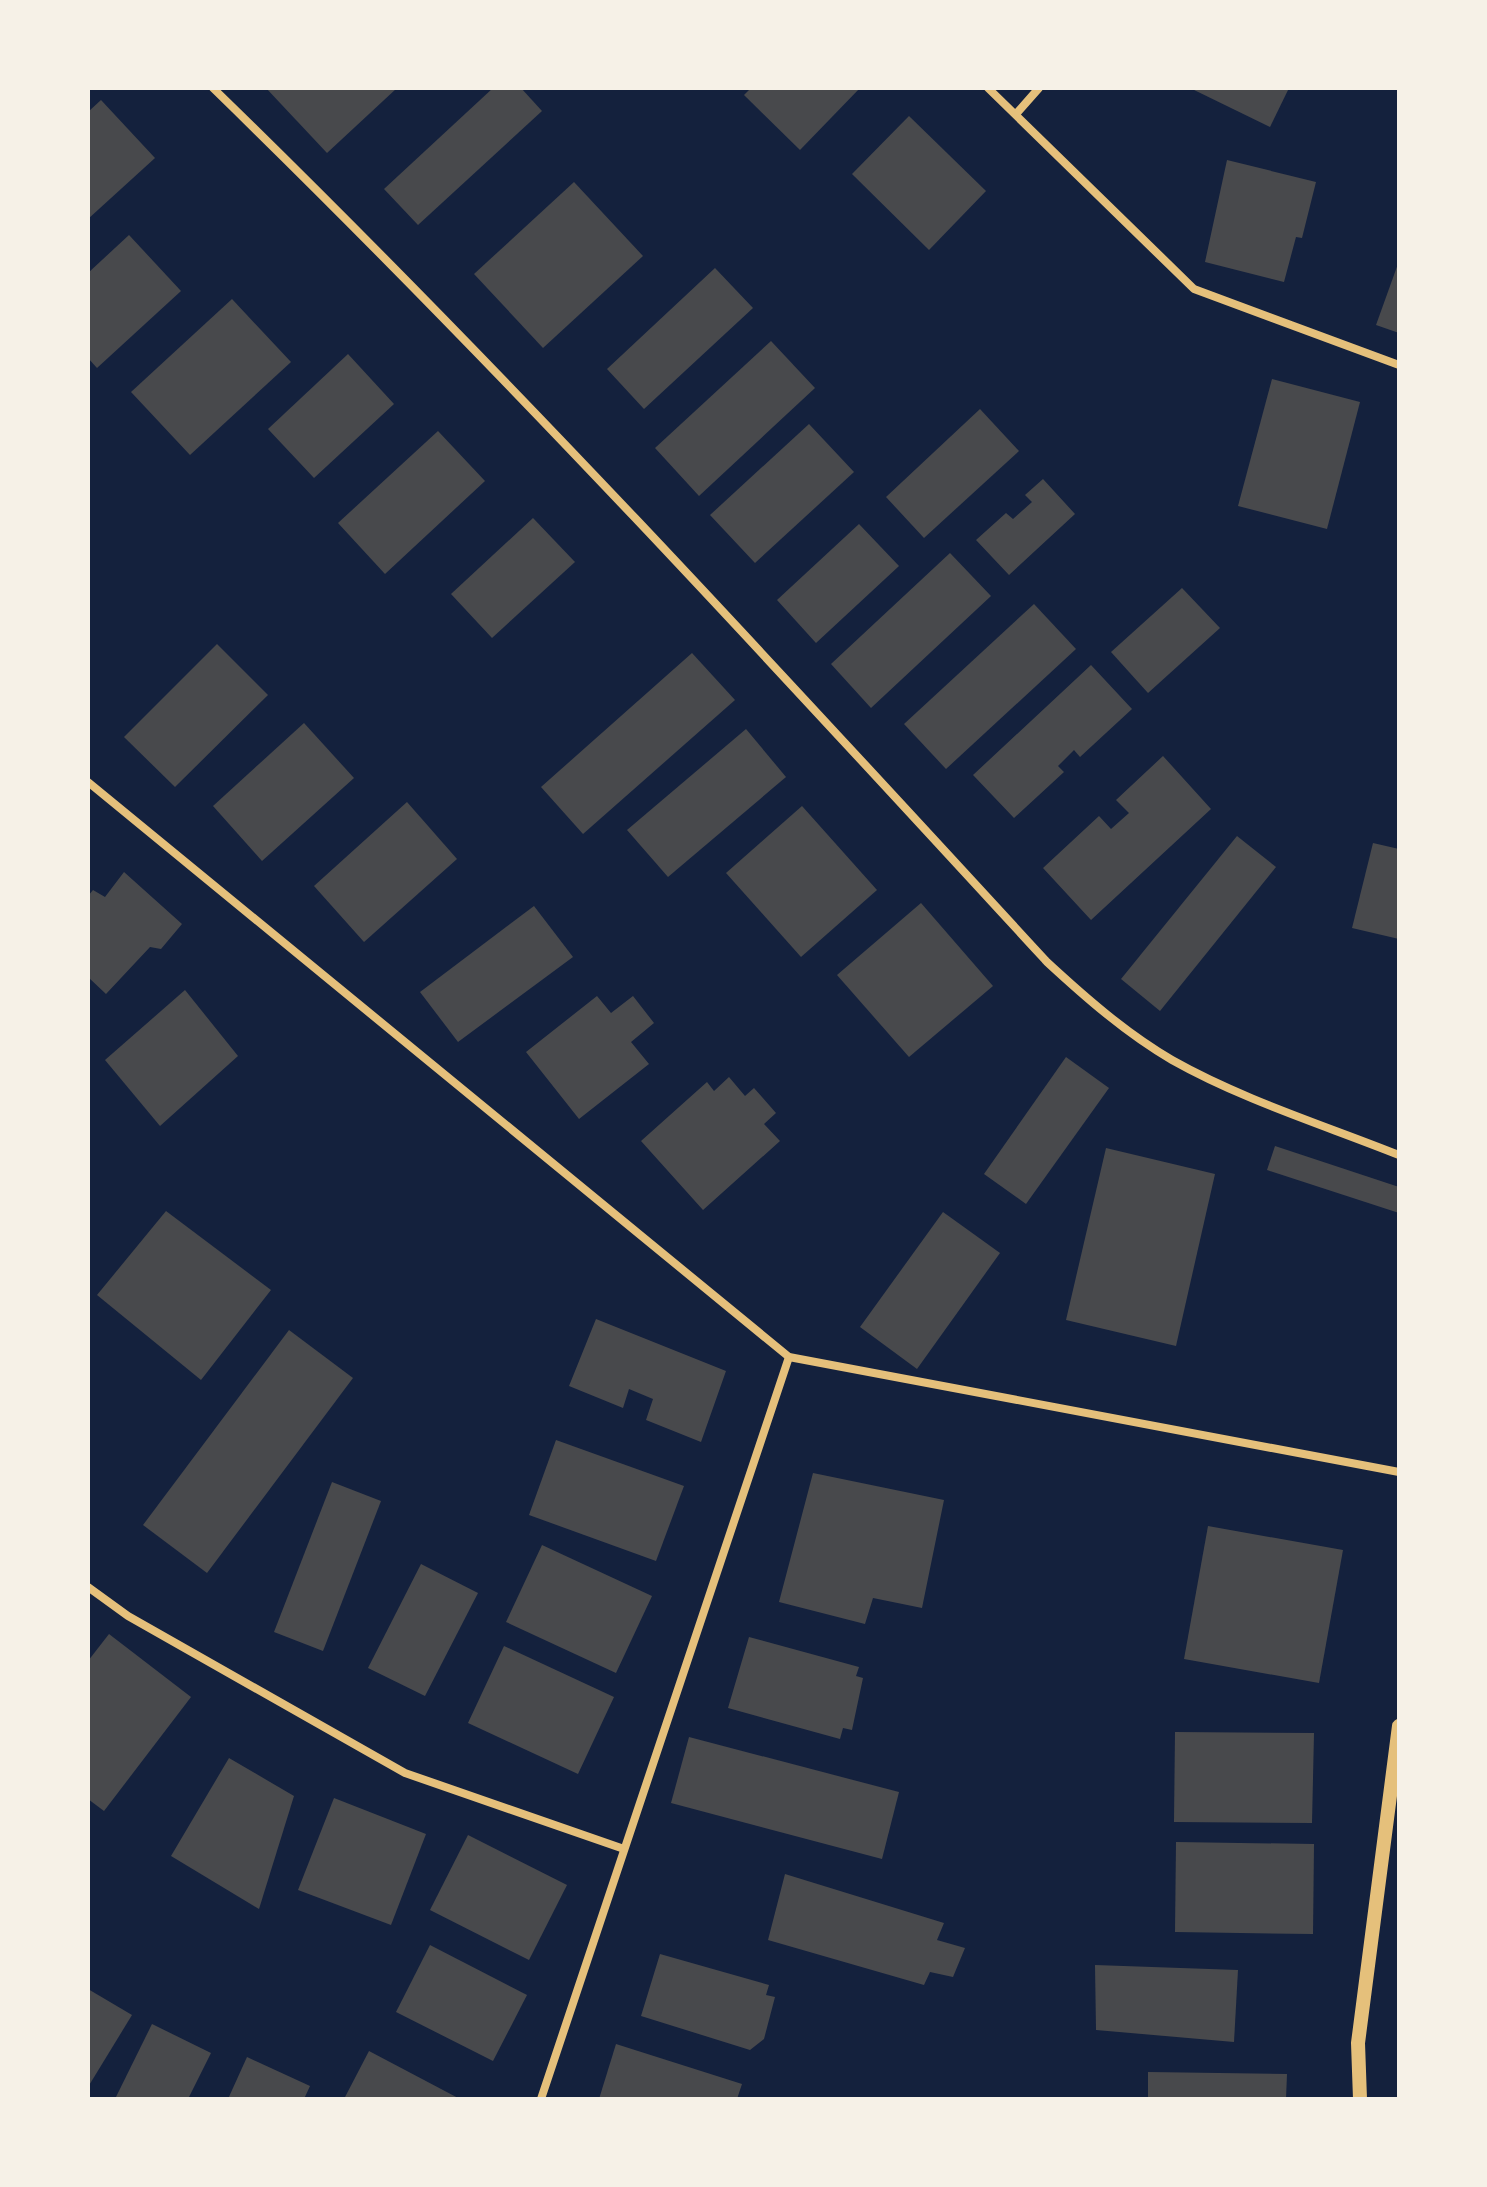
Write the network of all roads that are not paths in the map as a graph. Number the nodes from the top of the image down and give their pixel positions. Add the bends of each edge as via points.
1 (213, 88) edge
2 (988, 88) edge
3 (1039, 88) edge
4 (1016, 114) junction
5 (1399, 365) edge
6 (88, 782) edge
7 (1399, 1155) edge
8 (789, 1357) junction
9 (1399, 1472) edge
10 (88, 1587) edge
11 (1399, 1726) edge
12 (624, 1849) junction
13 (541, 2099) edge
14 (1360, 2099) edge

1 - 7 street via 643,522 1047,962 1096,1008 1172,1060 1223,1085
2 - 4 street
3 - 4 street
4 - 5 street via 1194,289
6 - 8 street
8 - 9 street
8 - 12 street
10 - 12 street via 128,1616 405,1773
11 - 14 street via 1358,2043
12 - 13 street

